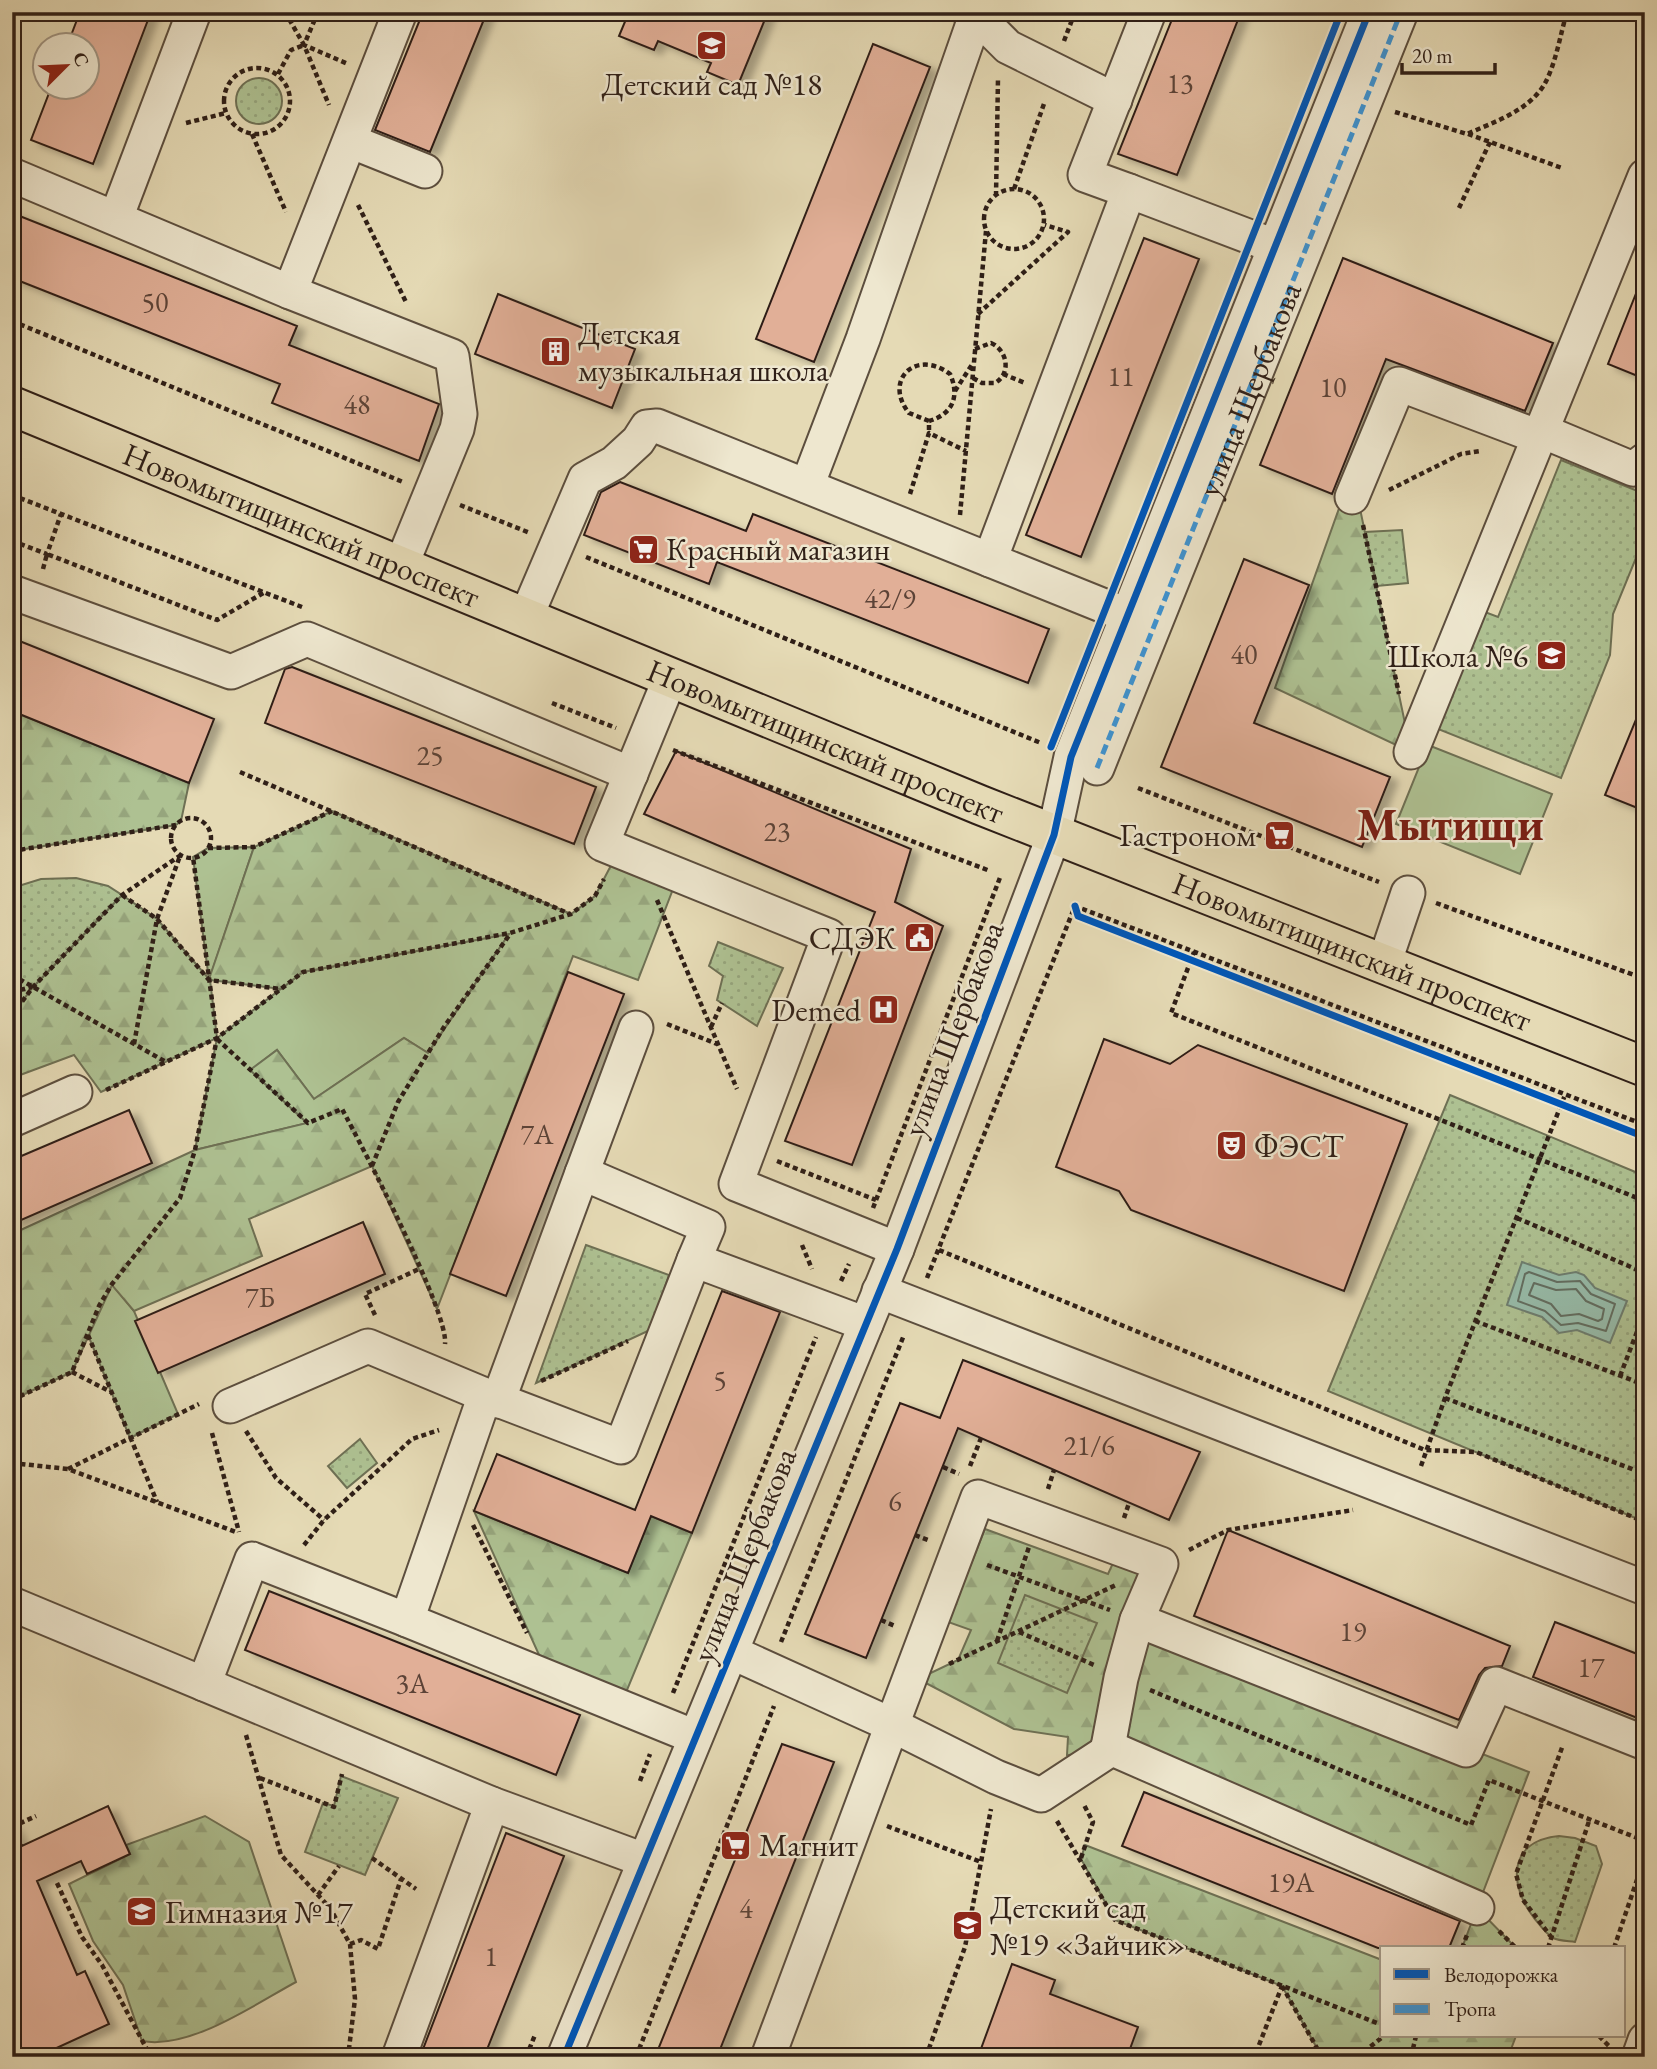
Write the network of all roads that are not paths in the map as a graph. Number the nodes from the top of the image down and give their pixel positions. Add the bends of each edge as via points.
1 (194, 12) edge
2 (400, 12) edge
3 (1149, 12) edge
4 (1369, 12) edge
5 (1401, 12) edge
6 (973, 14) edge
7 (1115, 100) junction
8 (345, 151) junction
9 (425, 171) dead end
10 (12, 174) edge
11 (1645, 176) edge
12 (1129, 191) junction
13 (116, 218) junction
14 (1274, 246) junction
15 (290, 292) junction
16 (12, 406) edge
17 (1536, 444) junction
18 (1645, 460) edge
19 (807, 486) junction
20 (1365, 501) road end
21 (990, 560) junction
22 (401, 566) junction
23 (23, 596) edge
24 (1129, 616) junction
25 (526, 617) junction
26 (671, 676) junction
27 (1411, 752) dead end
28 (1097, 768) dead end
29 (631, 775) junction
30 (1054, 835) junction
31 (1408, 893) dead end
32 (1384, 964) junction
33 (648, 1024) road end
34 (1645, 1067) edge
35 (75, 1092) road end
36 (12, 1120) edge
37 (582, 1173) junction
38 (897, 1249) junction
39 (694, 1260) junction
40 (879, 1291) junction
41 (866, 1324) junction
42 (492, 1398) junction
43 (216, 1416) road end
44 (1645, 1588) edge
45 (12, 1604) edge
46 (407, 1619) junction
47 (1138, 1620) junction
48 (731, 1652) junction
49 (204, 1684) junction
50 (891, 1726) junction
51 (695, 1737) junction
52 (1645, 1743) edge
53 (1108, 1747) junction
54 (492, 1804) junction
55 (644, 1860) junction
56 (1477, 1908) dead end
57 (1645, 2040) edge
58 (398, 2057) edge
59 (564, 2057) edge
60 (768, 2057) edge
61 (1639, 2057) edge

1 - 13 street
2 - 8 street
3 - 7 street
4 - 14 street, улица Щербакова
5 - 28 street, улица Щербакова
6 - 7 street via 1008,47
6 - 19 street via 863,339
7 - 12 street via 1085,175
8 - 9 street
8 - 15 street
10 - 13 street
11 - 17 street
12 - 14 street
12 - 21 street
13 - 15 street
14 - 24 street, улица Щербакова
15 - 22 street via 452,356 460,414
16 - 22 main road, Новомытищинский проспект
17 - 18 street via 1633,469
17 - 20 street via 1399,384
17 - 27 street
19 - 21 street
19 - 25 street via 657,426 647,427 614,463 585,479
21 - 24 street
22 - 25 main road, Новомытищинский проспект
23 - 29 street via 231,672 307,639
24 - 30 street, улица Щербакова via 1071,757
25 - 26 main road, Новомытищинский проспект
26 - 29 street
26 - 30 main road, Новомытищинский проспект
29 - 38 street via 602,844 829,936 736,1184
30 - 32 main road, Новомытищинский проспект
30 - 38 street, улица Щербакова
31 - 32 street
32 - 34 main road, Новомытищинский проспект
33 - 37 street
35 - 36 street
37 - 39 street via 708,1227
37 - 42 street
38 - 40 street, улица Щербакова
39 - 41 street
39 - 42 street via 621,1447
40 - 41 street, улица Щербакова
40 - 44 street
41 - 48 street, улица Щербакова
42 - 43 street via 368,1346
42 - 46 street via 470,1438
45 - 49 street
46 - 49 street via 283,1570 246,1547
46 - 51 street
47 - 50 street via 1161,1564 978,1497
47 - 52 street via 1466,1750 1496,1684
47 - 53 street
48 - 50 street
48 - 51 street, улица Щербакова
49 - 54 street
50 - 53 street via 1041,1795
50 - 60 street
51 - 55 street, улица Щербакова
53 - 56 street
54 - 55 street
54 - 58 street
55 - 59 street, улица Щербакова
57 - 61 street

